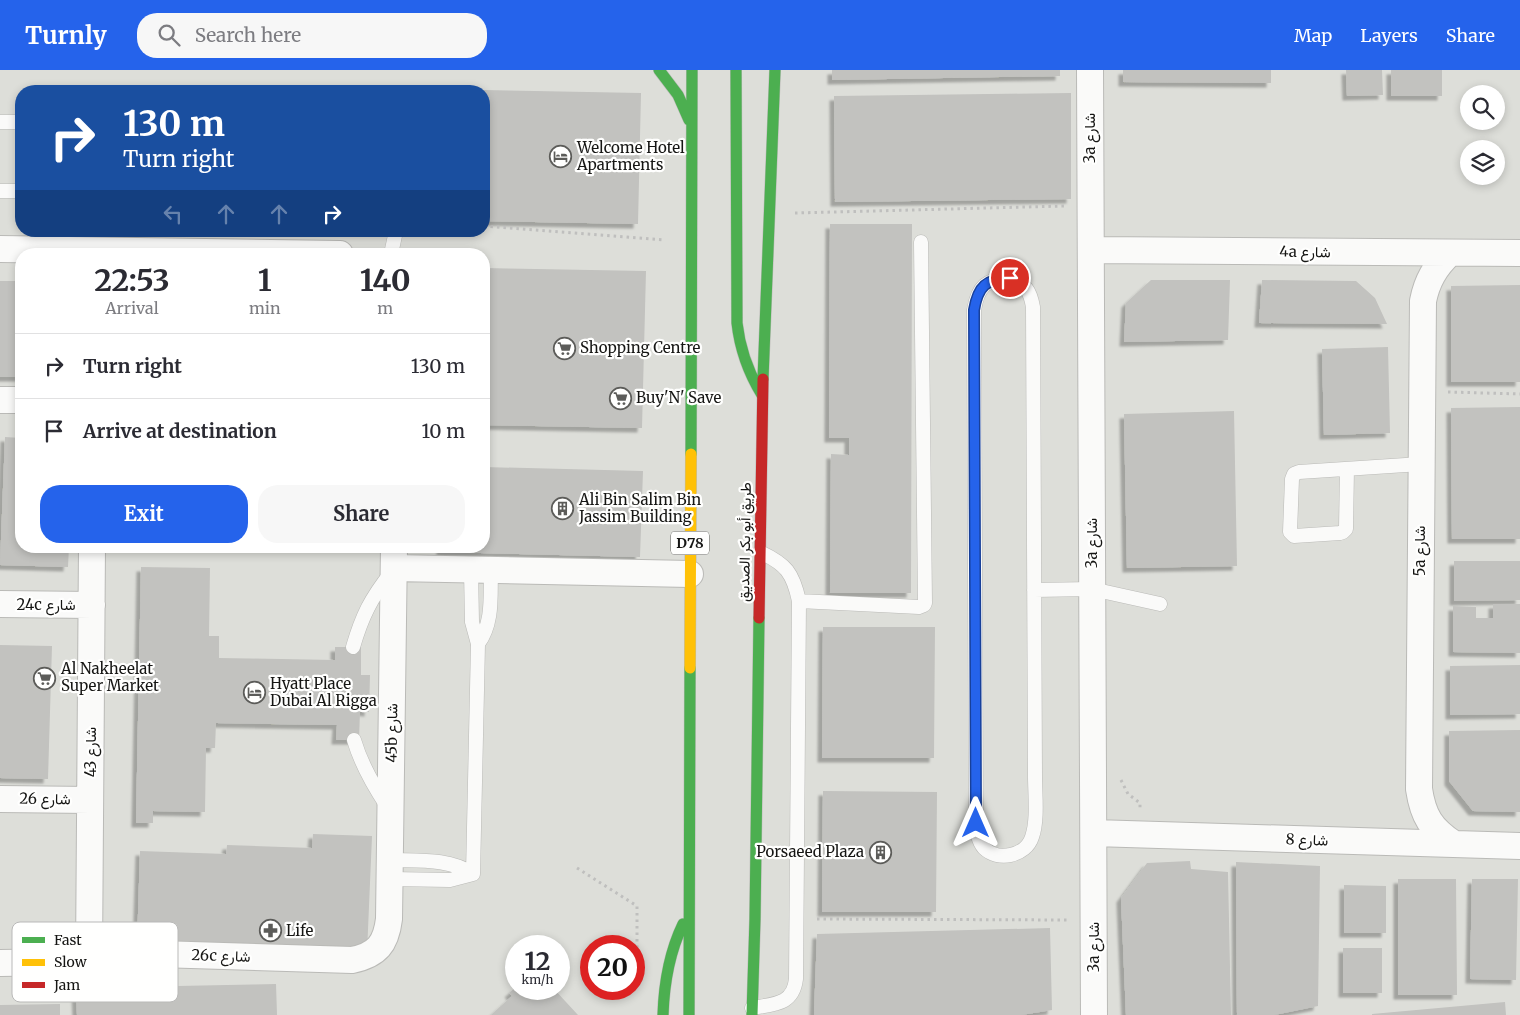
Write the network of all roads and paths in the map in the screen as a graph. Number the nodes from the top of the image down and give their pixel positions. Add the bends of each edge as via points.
1 (659, 70) edge
2 (692, 70) edge
3 (736, 70) edge
4 (775, 70) edge
5 (1090, 70) edge
6 (0, 122) edge
7 (15, 122) edge
8 (692, 127) junction
9 (0, 191) edge
10 (15, 192) edge
11 (1090, 205) junction
12 (770, 214) junction
13 (490, 226) edge
14 (692, 242) junction
15 (921, 242) dead end
16 (0, 248) edge
17 (15, 249) edge
18 (1090, 250) junction
19 (1450, 253) junction
20 (1520, 253) edge
21 (1422, 392) junction
22 (1520, 394) edge
23 (762, 395) junction
24 (0, 400) edge
25 (15, 400) edge
26 (1421, 464) junction
27 (1347, 469) junction
28 (760, 552) junction
29 (92, 553) edge
30 (394, 557) edge
31 (481, 570) junction
32 (690, 574) junction
33 (1092, 589) junction
34 (1034, 590) junction
35 (799, 601) junction
36 (0, 604) edge
37 (1160, 604) dead end
38 (92, 605) junction
39 (478, 644) junction
40 (353, 647) dead end
41 (354, 740) dead end
42 (0, 799) edge
43 (90, 800) junction
44 (390, 810) junction
45 (1094, 833) junction
46 (1454, 844) junction
47 (1520, 846) edge
48 (577, 868) dead end
49 (390, 869) junction
50 (688, 916) junction
51 (389, 919) joint
52 (796, 919) junction
53 (1094, 920) junction
54 (89, 922) edge
55 (637, 935) edge
56 (178, 955) edge
57 (752, 1012) edge
58 (663, 1015) edge
59 (688, 1015) edge
60 (1094, 1015) edge

1 - 8 main road via 678,95
2 - 8 main road, D78
3 - 23 main road via 737,323 744,361
4 - 12 main road, طريق أبو بكر الصديق
5 - 11 street, 3a شارع
6 - 7 lane
8 - 14 main road, D78
9 - 10 lane
11 - 12 path
11 - 18 street, 3a شارع
12 - 23 main road, طريق أبو بكر الصديق
13 - 14 path
14 - 32 main road, D78
15 - 35 lane via 925,603 918,607
16 - 17 street
18 - 19 street, 4a شارع
18 - 33 street, 3a شارع
19 - 20 street, 4a شارع
19 - 21 street, 5a شارع via 1439,263 1425,287
21 - 22 path
21 - 26 street, 5a شارع
23 - 28 main road, طريق أبو بكر الصديق
24 - 25 street
26 - 27 lane
26 - 46 street, 5a شارع via 1418,789 1421,806 1429,822
27 - 27 lane via 1345,531 1294,536 1290,532 1294,474
28 - 35 lane via 788,570 796,585
28 - 57 main road, طريق أبو بكر الصديق
29 - 38 street, شارع 43
30 - 31 street
30 - 40 lane via 359,624
30 - 44 street, 45b شارع
31 - 32 street
31 - 39 lane via 472,622
31 - 39 lane via 489,621
32 - 50 main road, D78
33 - 34 lane
33 - 37 lane
33 - 45 street, 3a شارع
34 - 34 lane via 1035,825 1032,839 1024,850 1011,856 997,855 985,849 977,837 976,823 974,320 976,296 984,285 996,279 1010,278 1022,284 1030,294 1033,307
35 - 52 lane
36 - 38 street, 24c شارع
38 - 43 street, شارع 43
39 - 49 lane via 473,874 450,864
41 - 44 lane via 372,784
42 - 43 street, شارع 26
43 - 54 street, شارع 43
44 - 49 street, 45b شارع
45 - 46 street, شارع 8
45 - 53 street, 3a شارع
46 - 47 street, شارع 8
48 - 55 path via 637,906
49 - 51 street, 45b شارع
50 - 58 main road via 670,953
50 - 59 main road, D78
51 - 56 street, 26c شارع via 383,942 364,958
52 - 53 path
52 - 57 lane via 795,988 785,1001
53 - 60 street, 3a شارع

